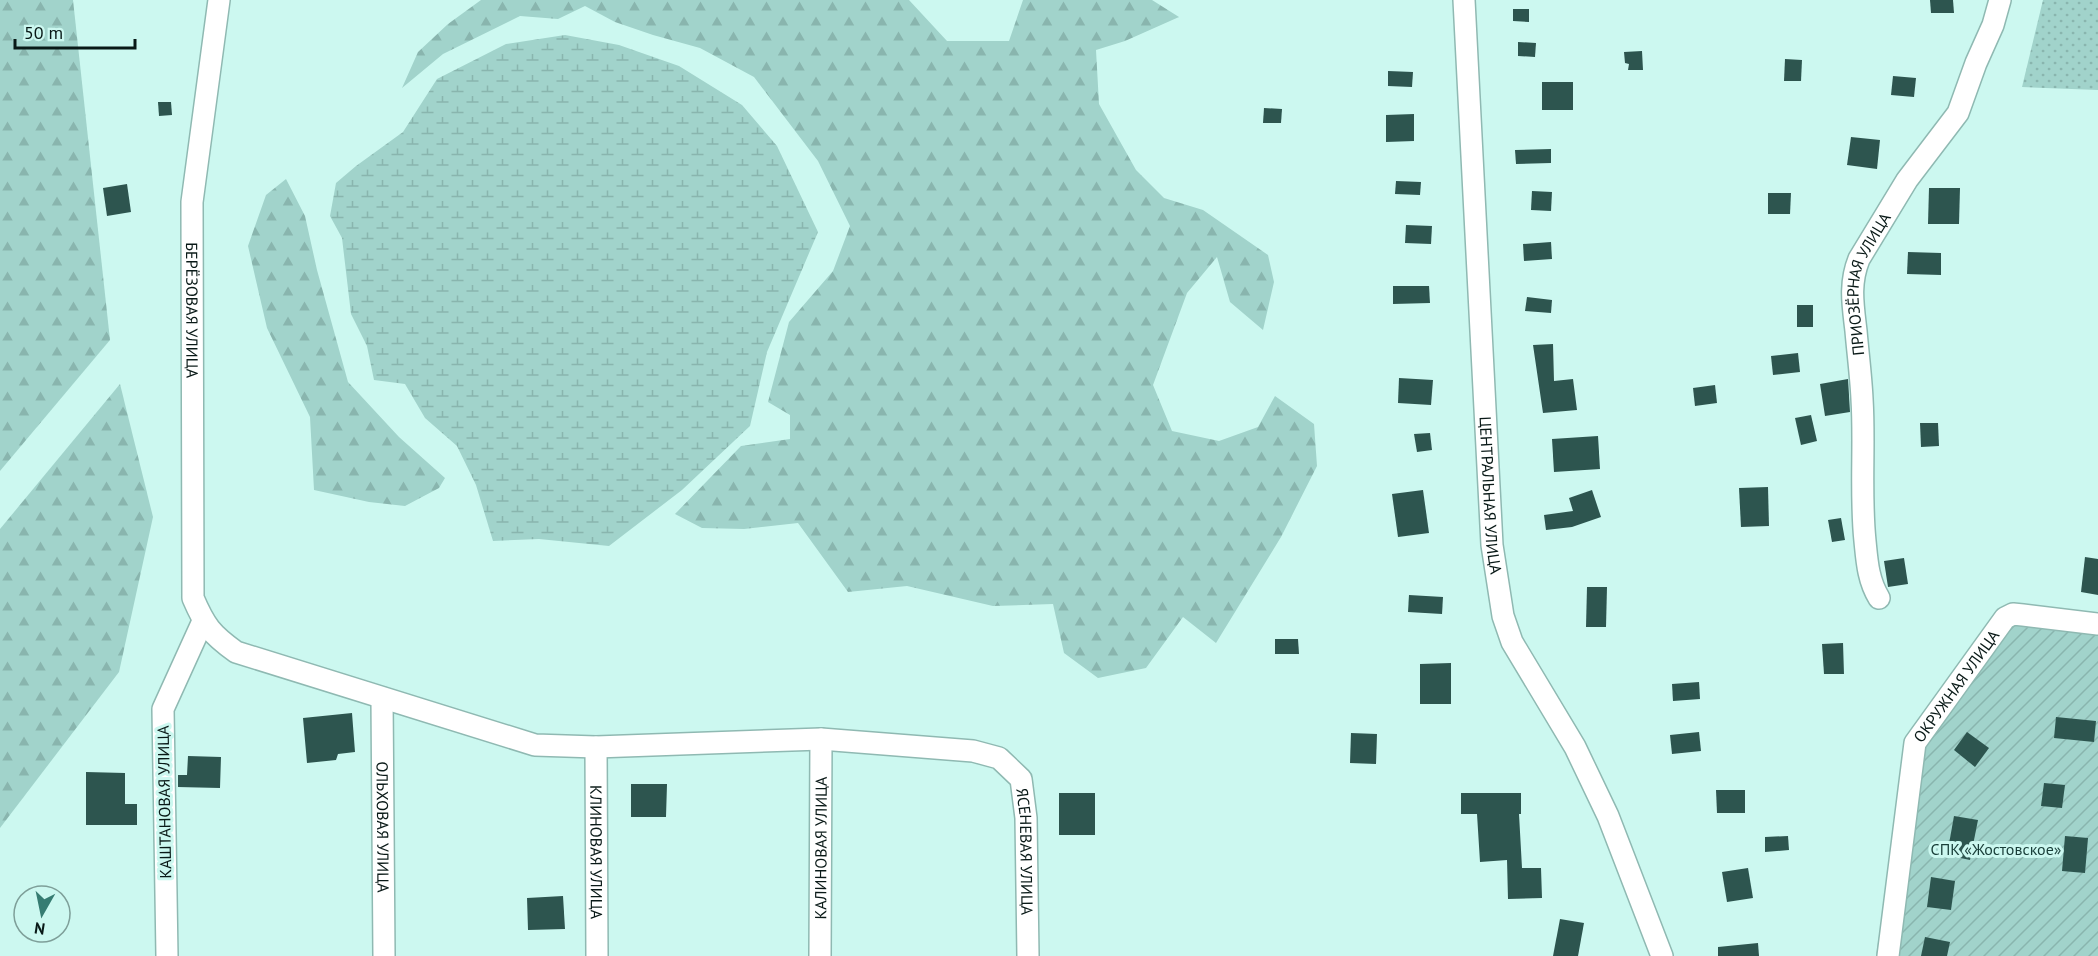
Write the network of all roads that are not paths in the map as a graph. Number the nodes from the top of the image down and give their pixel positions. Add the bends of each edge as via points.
1 (219, 0) edge
2 (1464, 0) edge
3 (2000, 0) edge
4 (1878, 598) dead end
5 (203, 621) junction
6 (2098, 624) edge
7 (382, 698) junction
8 (821, 739) junction
9 (596, 747) junction
10 (167, 956) edge
11 (384, 956) edge
12 (597, 956) edge
13 (820, 956) edge
14 (1029, 956) edge
15 (1662, 956) edge
16 (1888, 956) edge

1 - 5 street, БЕРЁЗОВАЯ УЛИЦА via 192,202 194,598
2 - 15 street, ЦЕНТРАЛЬНАЯ УЛИЦА via 1492,545 1503,616 1512,642 1575,747 1608,816
3 - 4 street, ПРИОЗЁРНАЯ УЛИЦА via 1958,113 1906,180 1854,271 1852,298 1862,399 1864,532 1868,570
5 - 7 street via 216,638 236,652
5 - 10 street, КАШТАНОВАЯ УЛИЦА via 163,710
6 - 16 street, ОКРУЖНАЯ УЛИЦА via 2013,614 2005,618 1915,743
7 - 9 street via 535,745
7 - 11 street, ОЛЬХОВАЯ УЛИЦА
8 - 9 street
8 - 13 street, КАЛИНОВАЯ УЛИЦА
8 - 14 street, ЯСЕНЕВАЯ УЛИЦА via 973,751 999,758 1021,780 1026,818
9 - 12 street, КЛИНОВАЯ УЛИЦА

